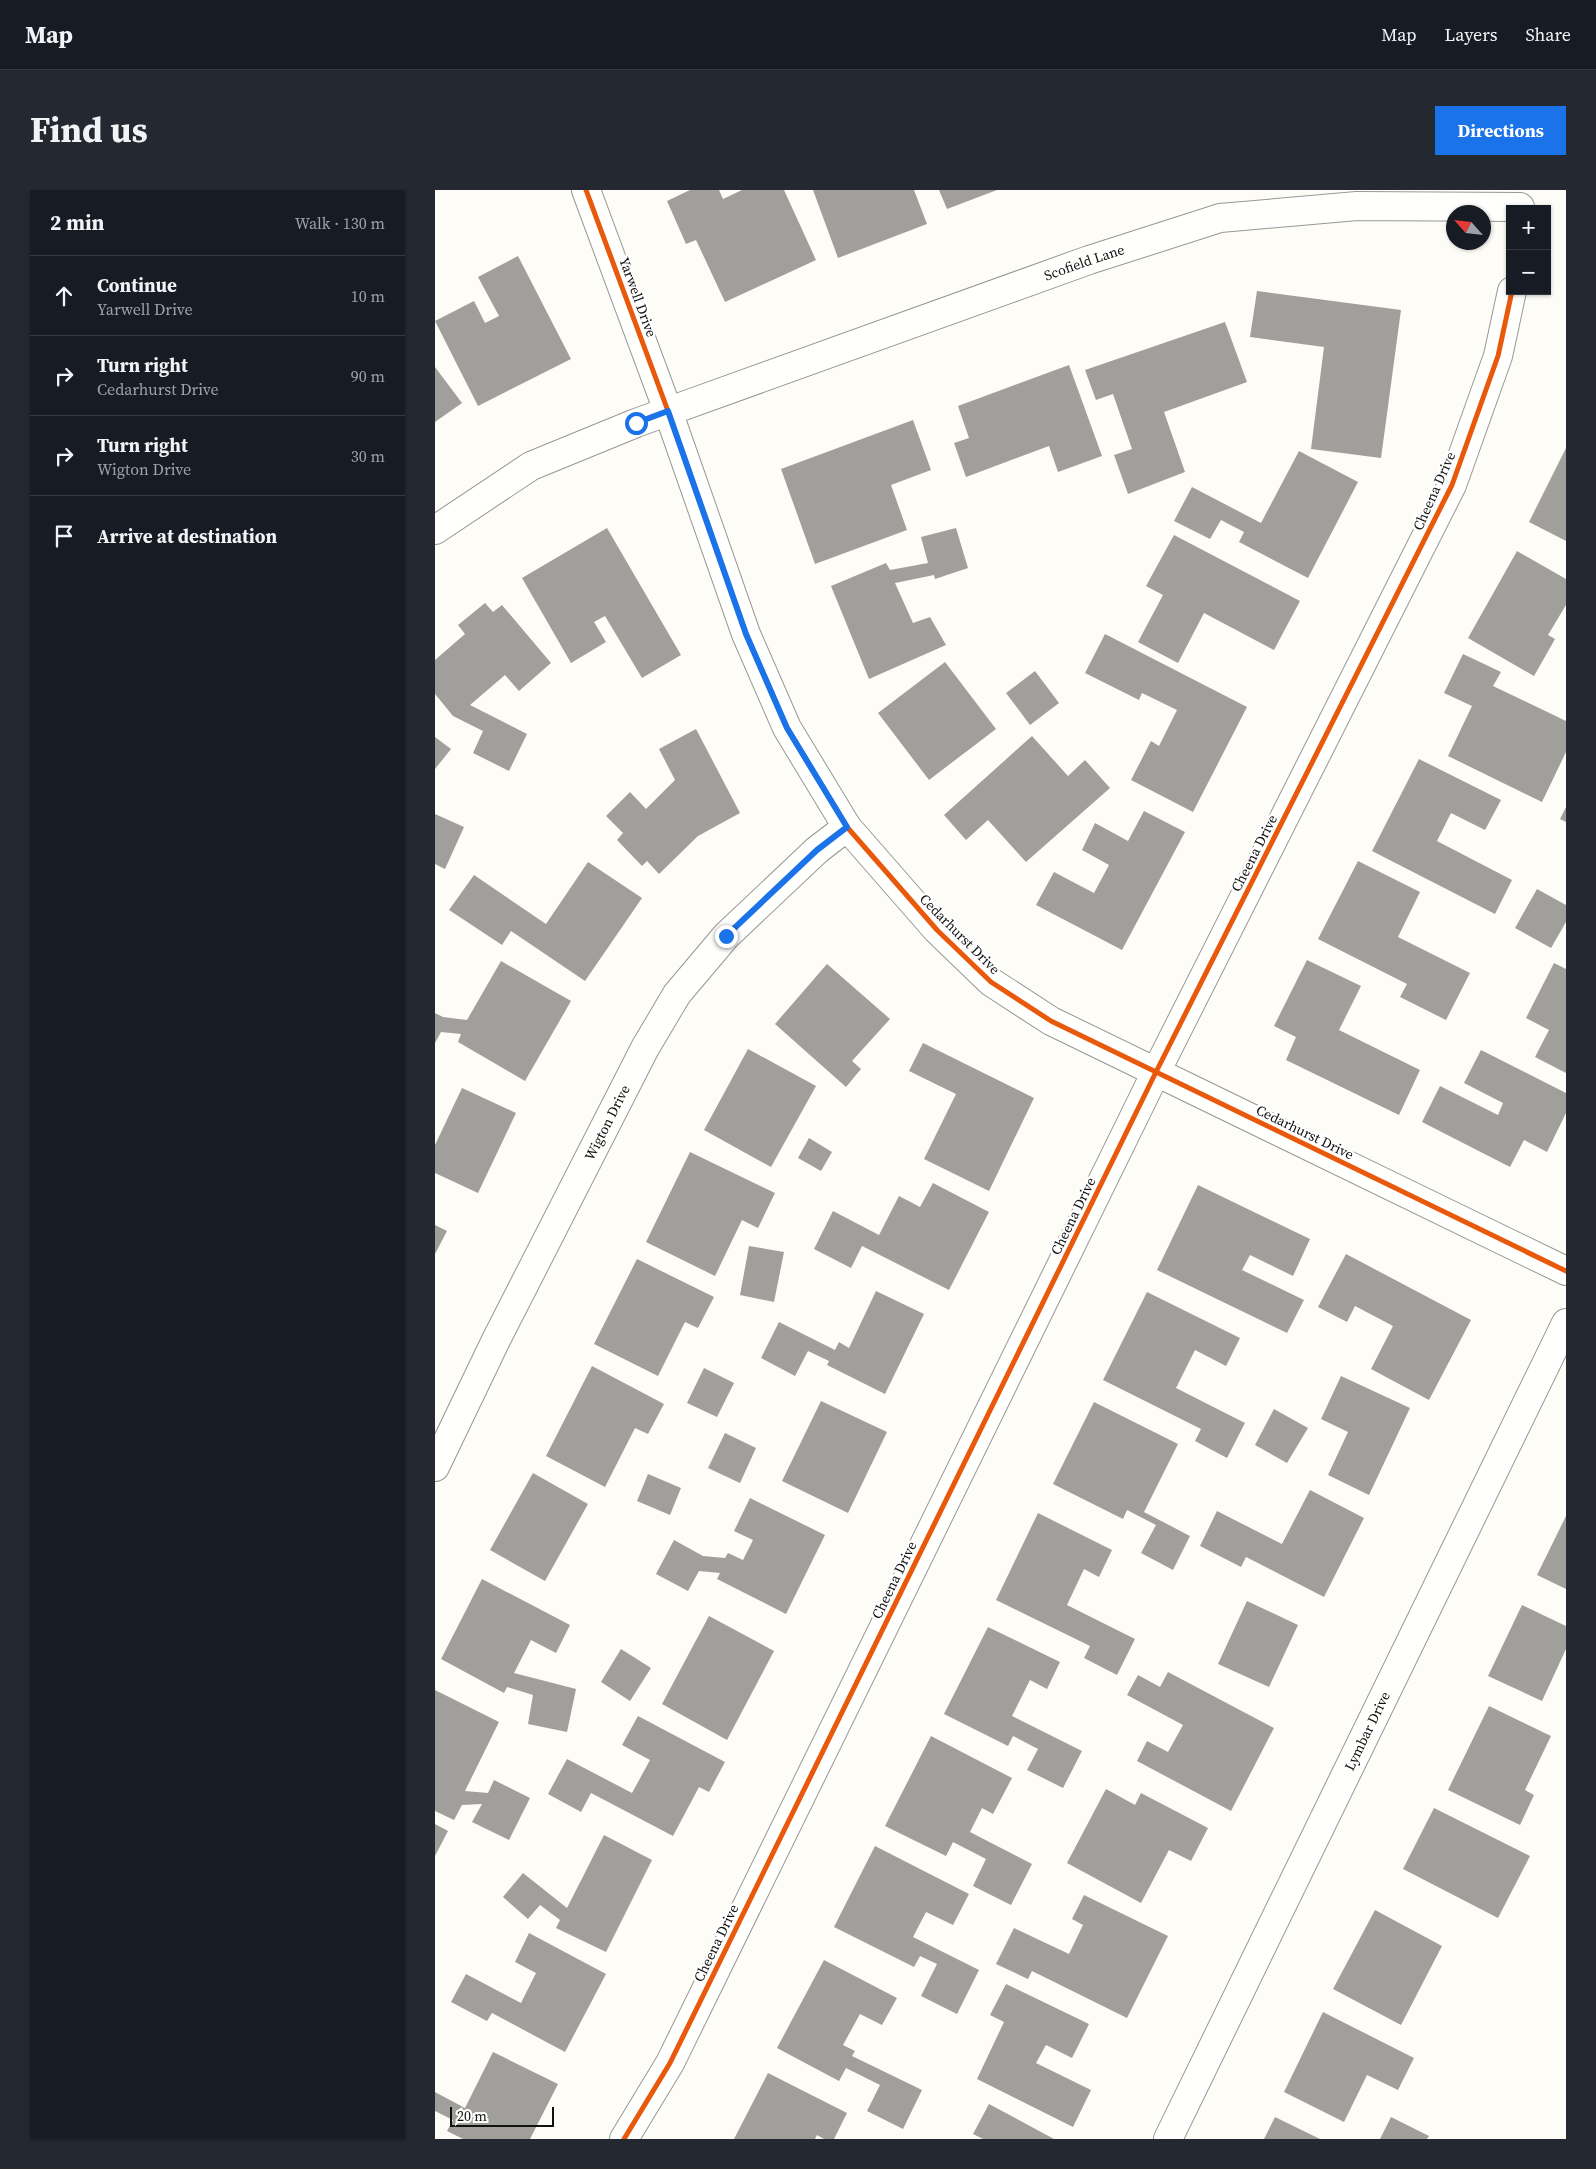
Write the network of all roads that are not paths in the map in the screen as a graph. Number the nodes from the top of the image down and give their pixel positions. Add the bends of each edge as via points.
1 (586, 190) edge
2 (1520, 202) edge
3 (1512, 295) edge
4 (668, 411) junction
5 (435, 530) edge
6 (847, 827) junction
7 (1156, 1072) junction
8 (1566, 1271) edge
9 (1566, 1323) edge
10 (435, 1467) edge
11 (624, 2139) edge
12 (1168, 2139) edge

1 - 4 street, Yarwell Drive
2 - 4 street, Scofield Lane via 1357,206 1220,218 1089,260
3 - 7 street, Cheena Drive via 1499,356 1452,485
4 - 5 street via 531,466
4 - 6 street, Cedarhurst Drive via 746,634 787,728
6 - 7 street, Cedarhurst Drive via 937,930 991,982 1051,1021
6 - 10 street, Wigton Drive via 817,850 726,936 677,994 645,1048
7 - 8 street, Cedarhurst Drive
7 - 11 street, Cheena Drive via 669,2063
9 - 12 street, Lymbar Drive

